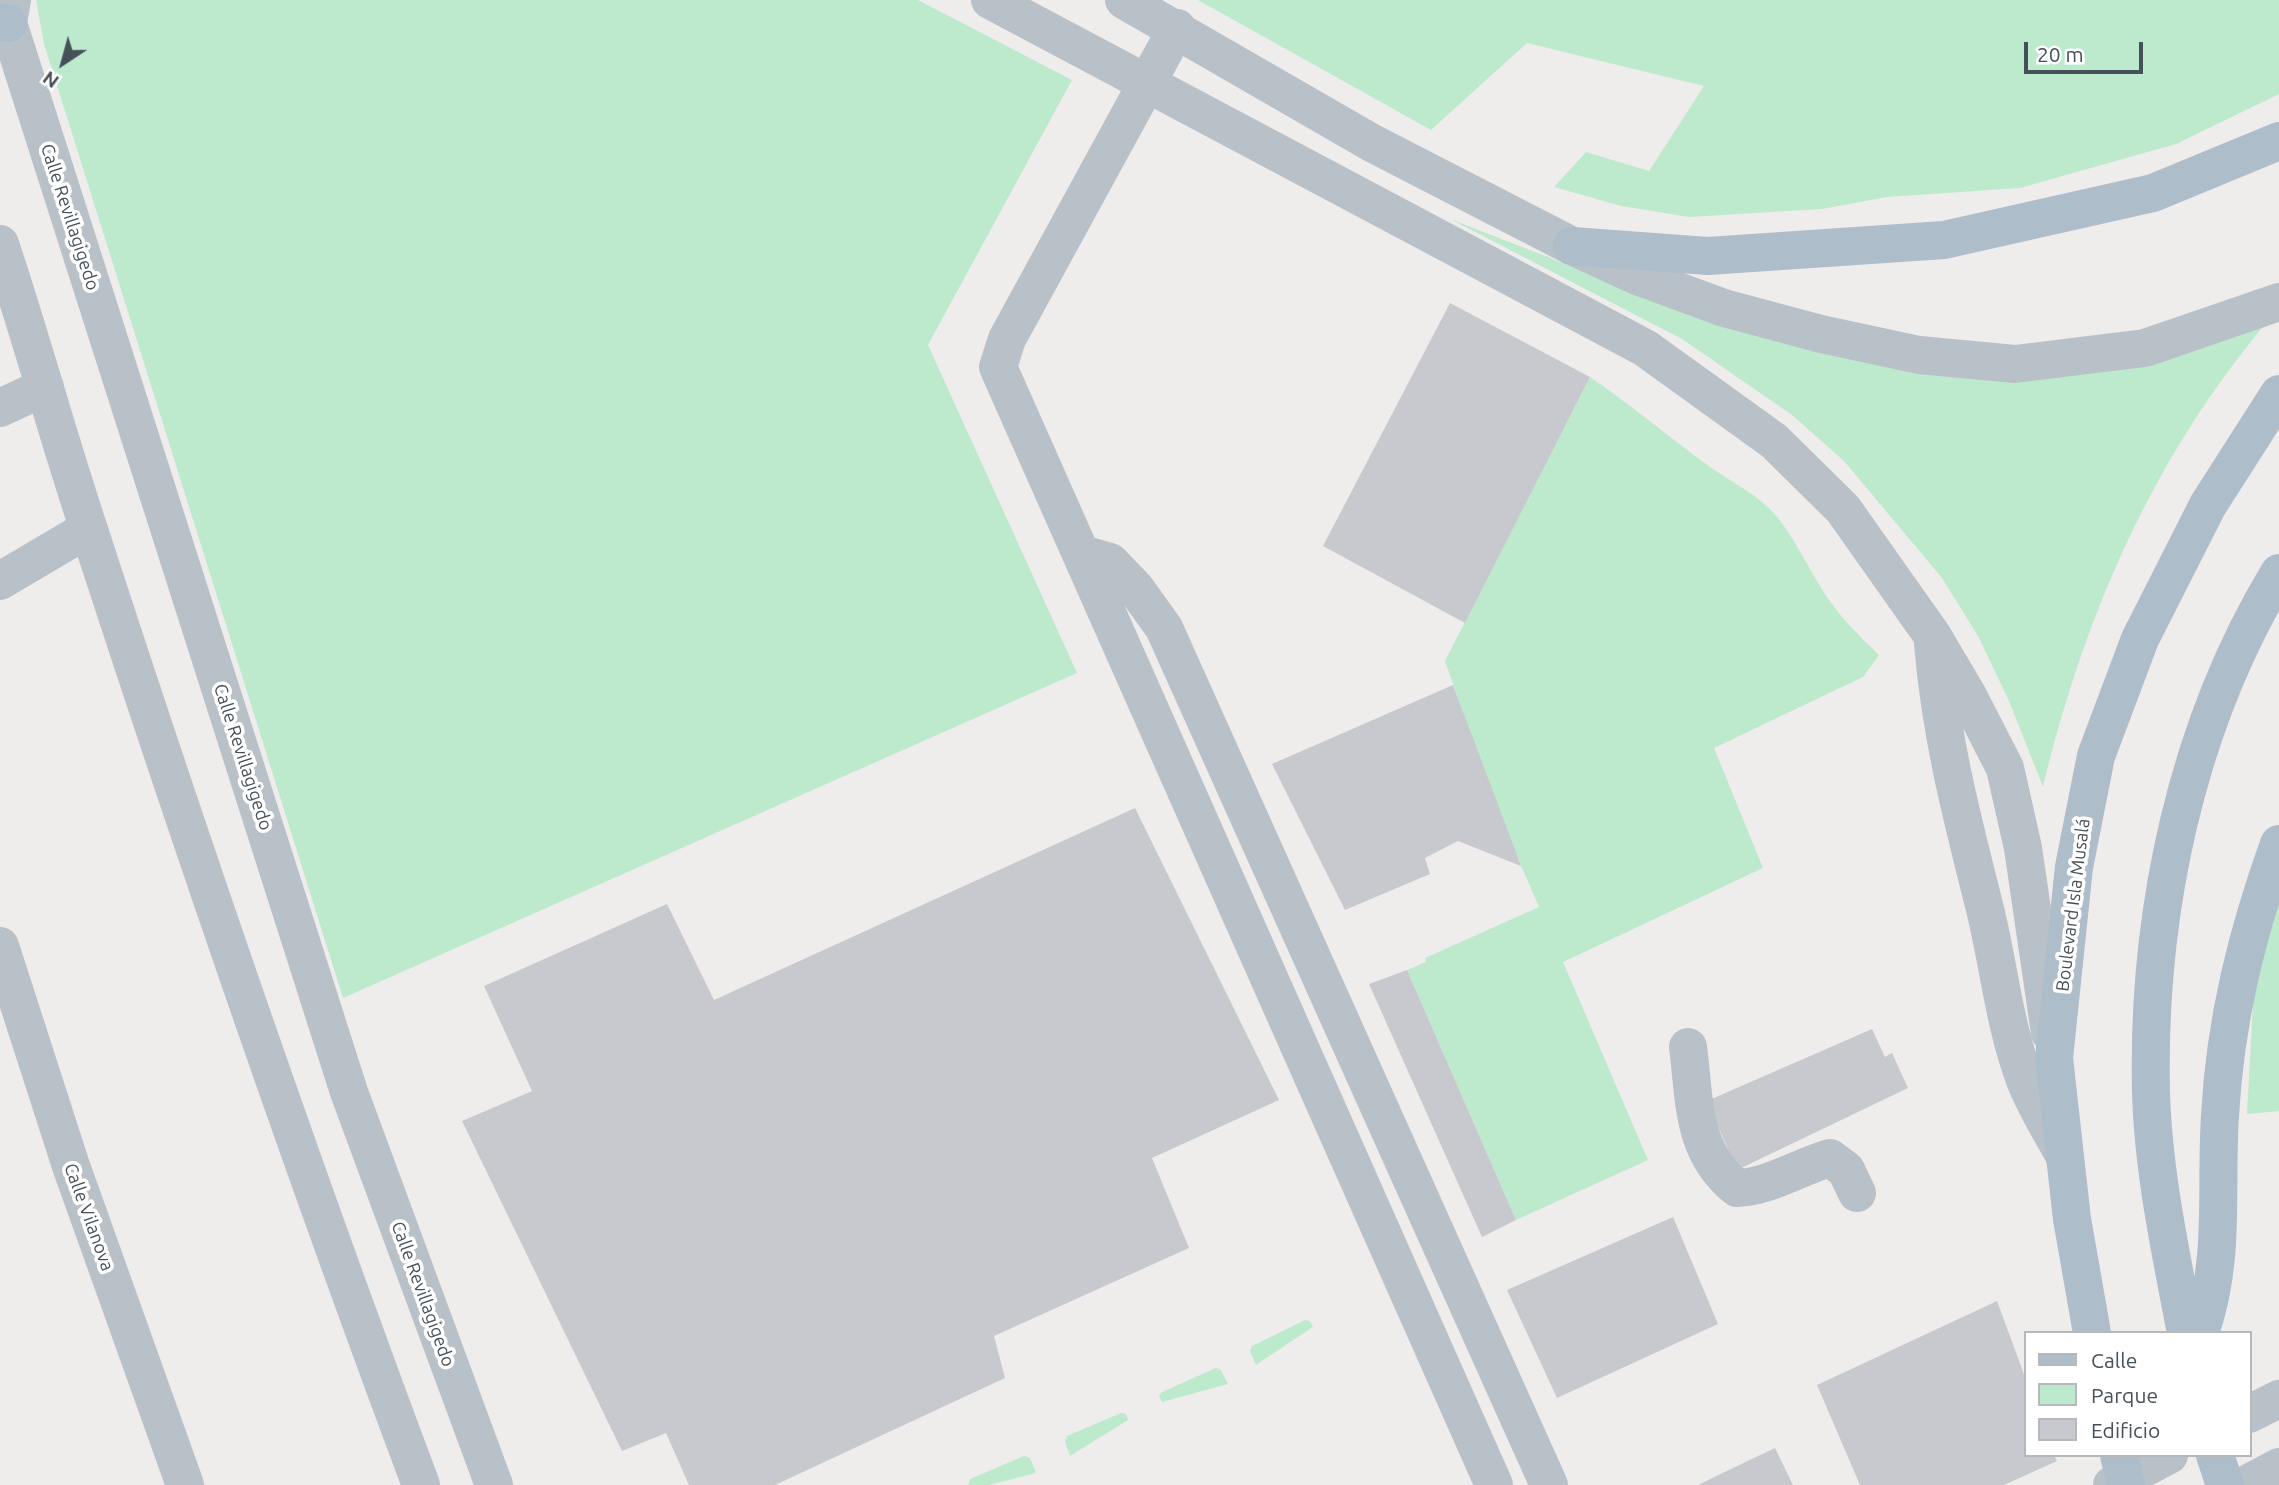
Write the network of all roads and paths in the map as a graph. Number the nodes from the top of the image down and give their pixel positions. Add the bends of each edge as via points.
1 (990, 0) edge
2 (1124, 0) edge
3 (7, 15) edge
4 (1177, 28) junction
5 (1146, 80) junction
6 (2279, 141) edge
7 (0, 244) edge
8 (1572, 246) junction
9 (2279, 302) edge
10 (45, 387) junction
11 (2279, 394) edge
12 (0, 408) edge
13 (88, 528) junction
14 (1082, 554) junction
15 (2279, 573) edge
16 (0, 581) edge
17 (1932, 635) junction
18 (2279, 844) edge
19 (0, 946) edge
20 (1688, 1047) dead end
21 (2054, 1058) junction
22 (2066, 1158) junction
23 (1857, 1193) dead end
24 (2092, 1331) edge
25 (2186, 1331) edge
26 (2201, 1331) edge
27 (2279, 1399) edge
28 (2251, 1413) edge
29 (2164, 1457) edge
30 (2216, 1457) edge
31 (2279, 1467) edge
32 (2120, 1476) edge
33 (185, 1485) edge
34 (421, 1485) edge
35 (494, 1485) edge
36 (1494, 1485) edge
37 (1549, 1485) edge
38 (2225, 1485) edge
39 (2245, 1485) edge

1 - 5 street
2 - 4 street
3 - 35 street, Calle Revillagigedo via 349,1092
4 - 5 street
4 - 8 street via 1372,143
5 - 14 street via 1007,339 999,368
5 - 17 street via 1645,348 1774,441 1843,509
6 - 8 main road via 2153,193 1944,240 1707,256
7 - 10 street
8 - 9 street via 1724,308 1809,331 1919,355 2015,365 2146,348
10 - 12 street
10 - 13 street
11 - 21 main road, Boulevard Isla Musalá via 2208,505 2140,639 2096,756 2074,867
13 - 16 street
13 - 34 street via 312,1192
14 - 36 street
14 - 37 street via 1110,562 1164,628
15 - 25 main road via 2253,616 2207,721 2176,837 2156,952 2151,1092 2164,1220
17 - 21 street via 2005,768 2023,848
17 - 22 street via 1951,777 1986,914 2006,1017 2025,1082
18 - 26 main road via 2241,965 2229,1031 2220,1116 2213,1296
19 - 33 street, Calle Vilanova via 71,1166
20 - 23 street via 1694,1120 1727,1180 1737,1188 1753,1187 1830,1158 1846,1170
21 - 22 main road, Boulevard Isla Musalá
22 - 24 main road, Boulevard Isla Musalá
27 - 28 street
29 - 32 street
30 - 38 main road
31 - 39 street

